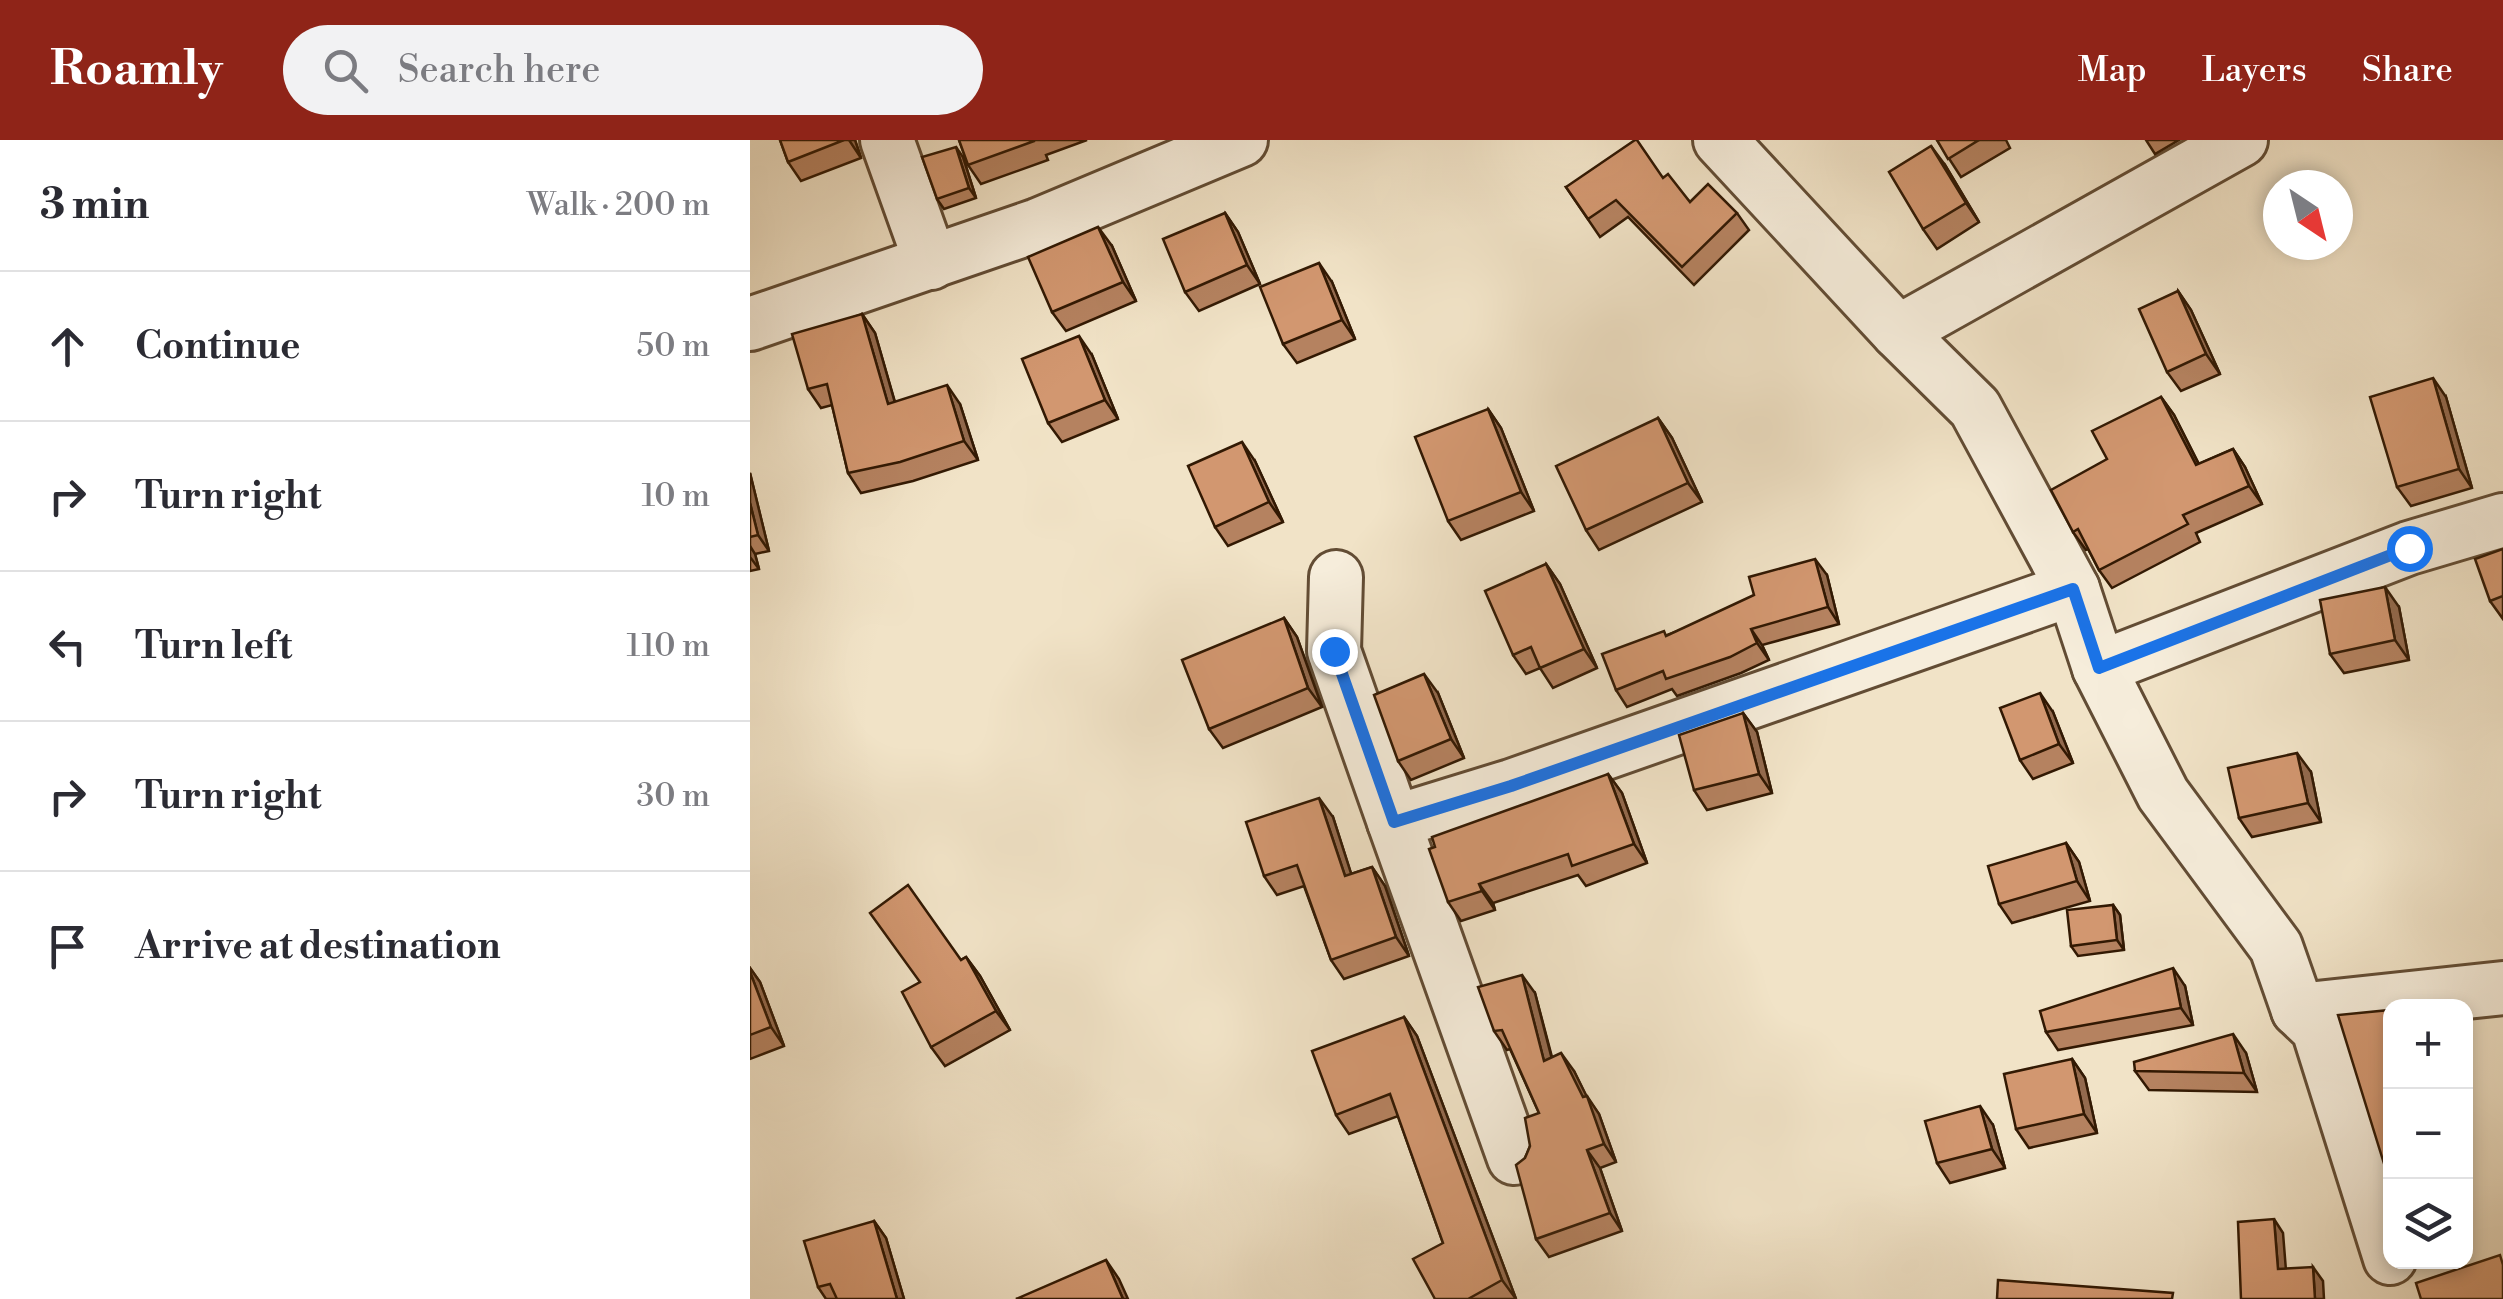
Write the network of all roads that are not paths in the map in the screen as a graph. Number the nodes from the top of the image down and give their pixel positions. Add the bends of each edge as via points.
1 (887, 140) edge
2 (1241, 140) edge
3 (1720, 140) edge
4 (2241, 140) edge
5 (932, 263) junction
6 (750, 324) edge
7 (1898, 332) junction
8 (2503, 520) edge
9 (1336, 576) dead end
10 (2073, 589) junction
11 (2099, 668) junction
12 (1394, 822) junction
13 (2503, 988) edge
14 (2298, 1010) junction
15 (1514, 1158) dead end
16 (2383, 1235) edge
17 (2394, 1269) edge
18 (2405, 1299) edge

1 - 5 street
2 - 5 street
3 - 7 street
4 - 7 street
5 - 6 street
7 - 10 street via 1975,408
8 - 11 street via 2409,548
9 - 12 street via 1334,651
10 - 11 street
10 - 12 street
11 - 14 street via 2163,794 2276,946
12 - 15 street
13 - 14 street
14 - 16 street via 2318,1029
17 - 18 street

